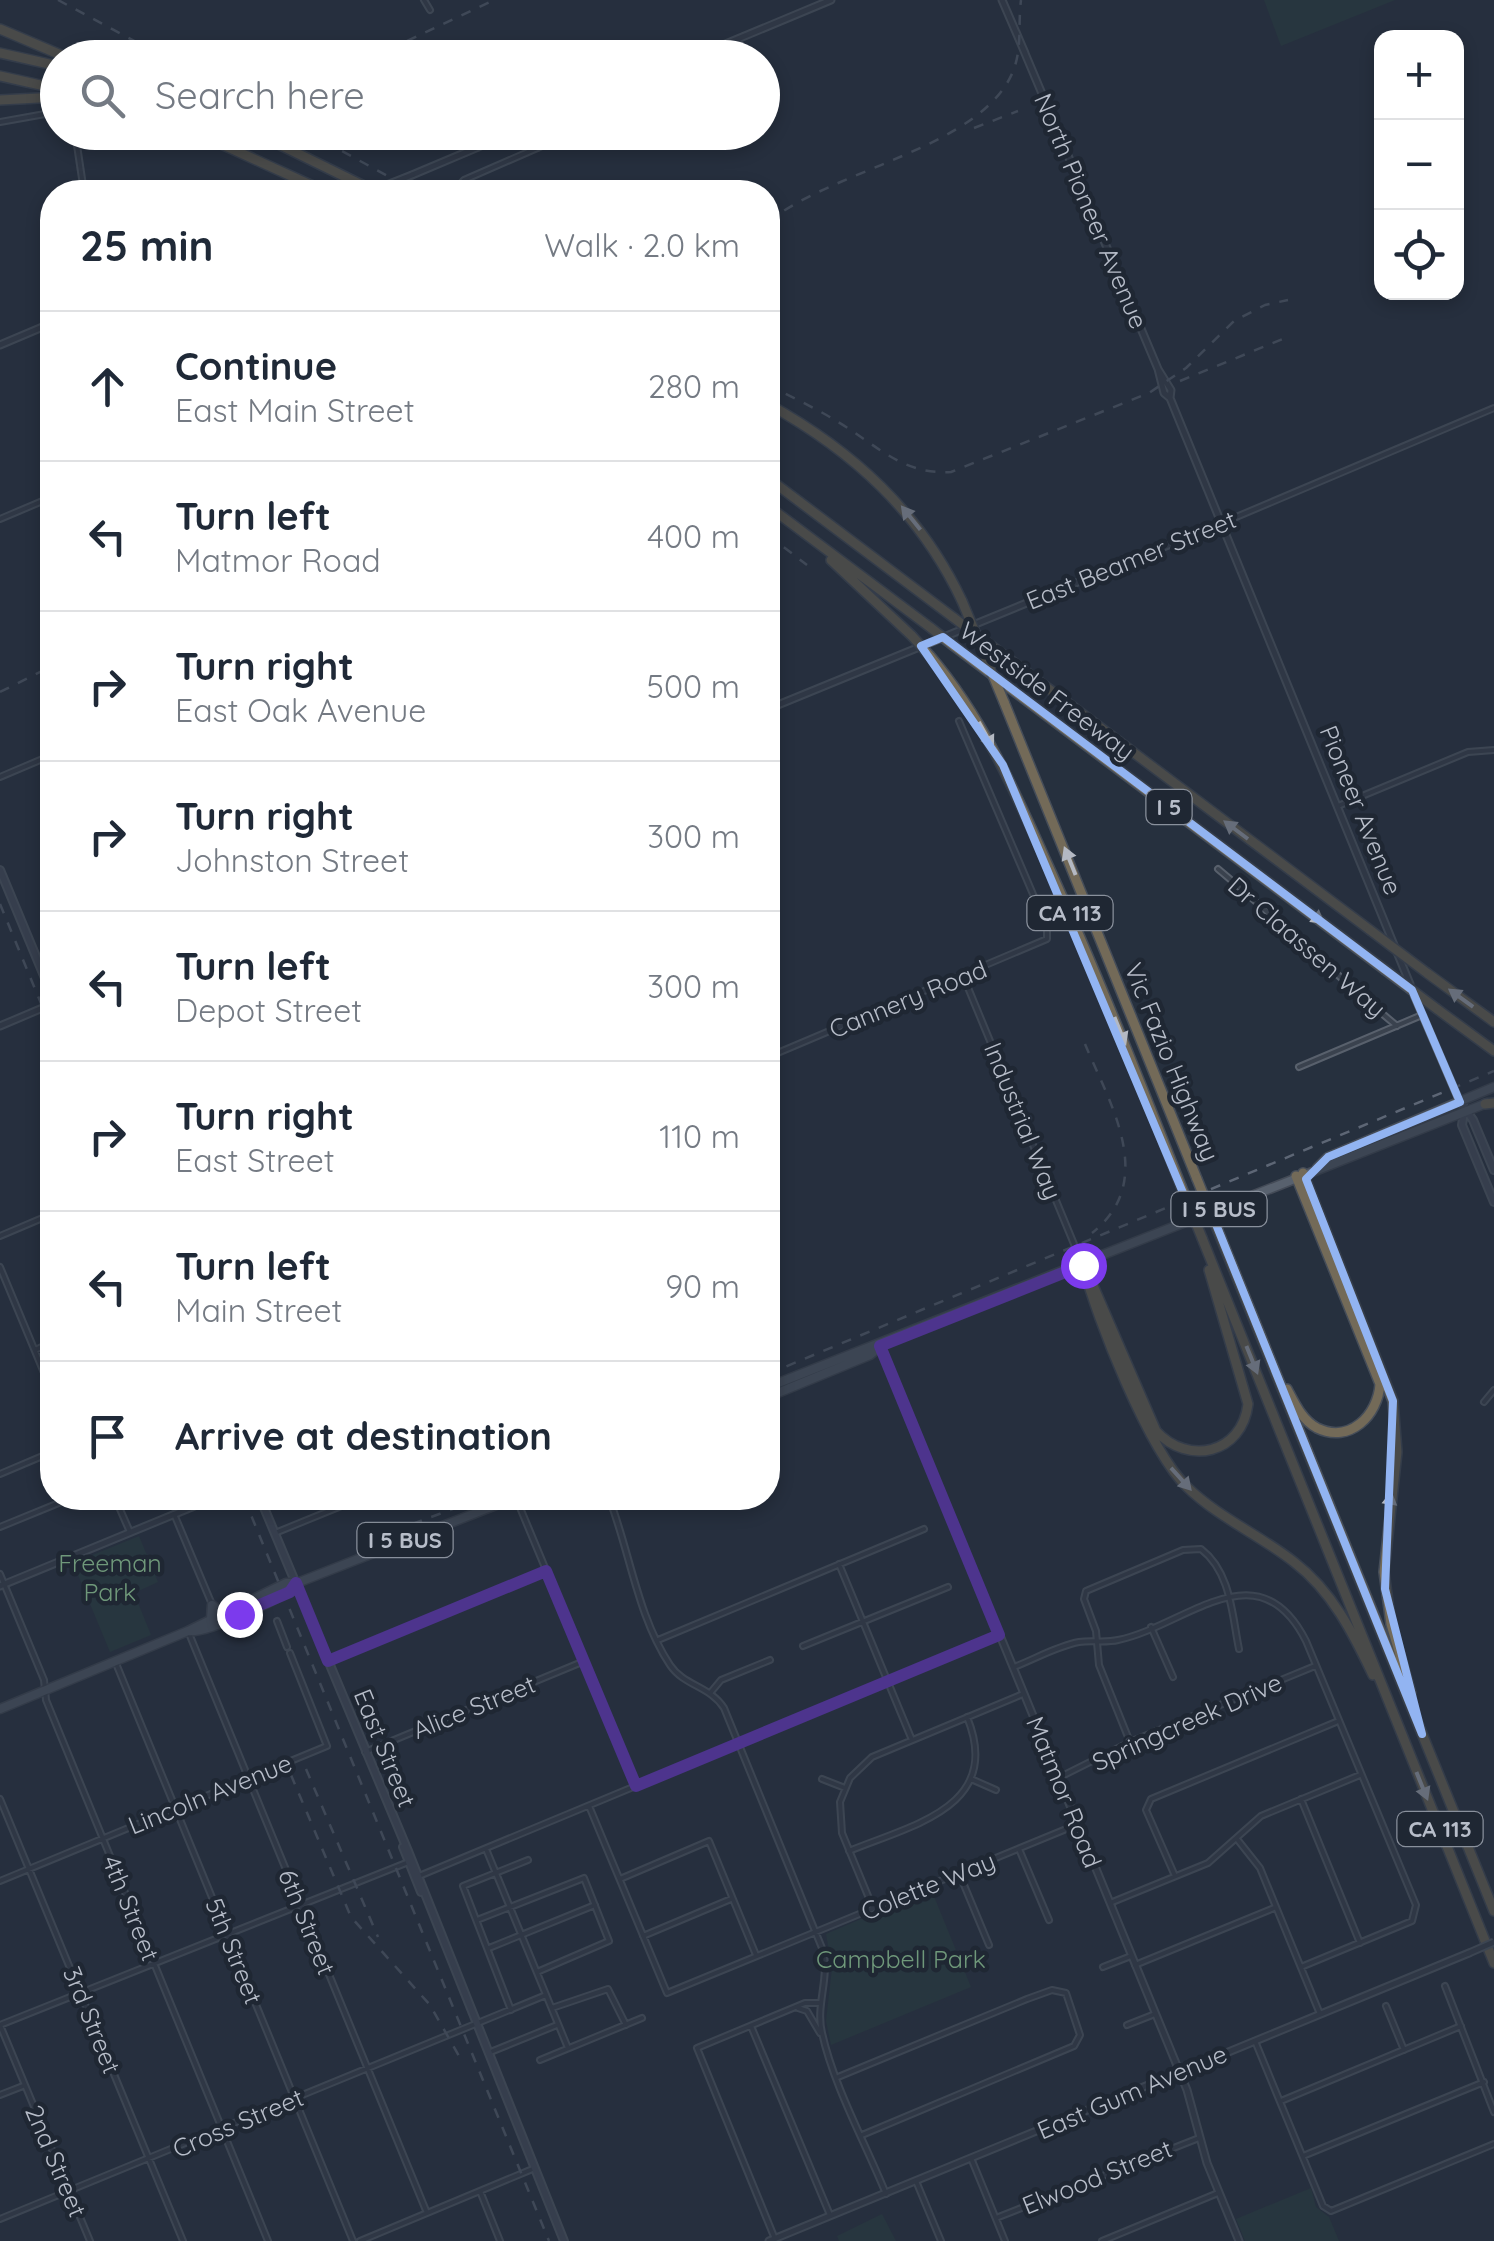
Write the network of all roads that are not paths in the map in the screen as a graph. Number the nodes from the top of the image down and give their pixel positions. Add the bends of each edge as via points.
1 (424, 0) edge
2 (832, 0) edge
3 (1002, 0) edge
4 (430, 10) dead end
5 (0, 29) edge
6 (735, 40) edge
7 (40, 46) edge
8 (0, 53) edge
9 (40, 62) edge
10 (0, 76) edge
11 (40, 85) edge
12 (40, 98) edge
13 (0, 100) edge
14 (40, 115) edge
15 (0, 122) edge
16 (78, 150) edge
17 (234, 150) edge
18 (295, 150) edge
19 (471, 150) edge
20 (533, 150) edge
21 (82, 180) edge
22 (300, 180) edge
23 (350, 180) edge
24 (400, 180) edge
25 (464, 180) edge
26 (40, 328) edge
27 (0, 345) edge
28 (1494, 408) edge
29 (780, 411) edge
30 (780, 487) edge
31 (40, 502) edge
32 (780, 515) edge
33 (0, 519) edge
34 (1222, 523) junction
35 (796, 528) junction
36 (780, 704) edge
37 (959, 721) dead end
38 (1494, 750) edge
39 (40, 760) edge
40 (0, 777) edge
41 (1338, 806) junction
42 (1218, 869) dead end
43 (0, 870) edge
44 (40, 966) edge
45 (963, 976) junction
46 (40, 1009) edge
47 (1422, 1015) junction
48 (1494, 1022) edge
49 (0, 1026) edge
50 (1397, 1026) junction
51 (1494, 1051) edge
52 (780, 1052) edge
53 (1299, 1067) dead end
54 (1494, 1087) edge
55 (1460, 1102) junction
56 (1491, 1102) edge
57 (1464, 1112) junction
58 (1378, 1136) junction
59 (1353, 1158) junction
60 (1318, 1168) junction
61 (1494, 1170) edge
62 (1300, 1174) junction
63 (1493, 1196) edge
64 (40, 1219) edge
65 (0, 1236) edge
66 (1202, 1238) junction
67 (1083, 1265) junction
68 (0, 1267) edge
69 (880, 1346) junction
70 (40, 1348) edge
71 (35, 1350) junction
72 (1268, 1356) junction
73 (40, 1362) edge
74 (780, 1382) edge
75 (1494, 1390) edge
76 (780, 1392) edge
77 (1484, 1402) dead end
78 (40, 1457) edge
79 (0, 1474) edge
80 (42, 1510) edge
81 (121, 1510) edge
82 (184, 1510) edge
83 (265, 1510) edge
84 (332, 1510) edge
85 (484, 1510) edge
86 (520, 1510) edge
87 (612, 1510) edge
88 (174, 1514) junction
89 (0, 1527) edge
90 (924, 1529) dead end
91 (130, 1532) junction
92 (275, 1533) junction
93 (838, 1564) junction
94 (546, 1571) junction
95 (0, 1574) edge
96 (296, 1583) junction
97 (2, 1585) edge
98 (948, 1587) dead end
99 (1228, 1596) junction
100 (212, 1605) junction
101 (224, 1612) junction
102 (210, 1619) junction
103 (277, 1621) dead end
104 (863, 1622) junction
105 (1152, 1627) junction
106 (187, 1631) junction
107 (999, 1635) junction
108 (658, 1640) junction
109 (1096, 1641) junction
110 (803, 1646) dead end
111 (288, 1647) dead end
112 (1238, 1649) dead end
113 (290, 1654) dead end
114 (770, 1660) dead end
115 (116, 1661) junction
116 (328, 1661) junction
117 (584, 1662) junction
118 (1315, 1666) junction
119 (1013, 1668) junction
120 (1173, 1677) dead end
121 (887, 1682) junction
122 (45, 1690) junction
123 (711, 1692) junction
124 (1023, 1694) junction
125 (1386, 1695) junction
126 (0, 1709) edge
127 (967, 1718) junction
128 (1338, 1721) junction
129 (1422, 1734) junction
130 (912, 1740) junction
131 (1130, 1742) junction
132 (739, 1744) junction
133 (365, 1752) junction
134 (1361, 1775) junction
135 (248, 1778) junction
136 (822, 1778) dead end
137 (1058, 1778) junction
138 (971, 1779) junction
139 (636, 1786) junction
140 (845, 1788) junction
141 (996, 1790) dead end
142 (0, 1799) edge
143 (1301, 1800) junction
144 (589, 1806) junction
145 (176, 1808) junction
146 (1077, 1824) junction
147 (103, 1838) junction
148 (1238, 1839) junction
149 (403, 1847) junction
150 (486, 1848) junction
151 (1019, 1848) junction
152 (849, 1851) junction
153 (528, 1860) dead end
154 (406, 1863) junction
155 (29, 1869) junction
156 (960, 1873) junction
157 (495, 1874) junction
158 (419, 1876) junction
159 (1175, 1876) junction
160 (620, 1878) junction
161 (0, 1881) edge
162 (422, 1892) junction
163 (732, 1898) junction
164 (1110, 1903) junction
165 (595, 1904) junction
166 (300, 1906) junction
167 (511, 1907) junction
168 (1276, 1907) junction
169 (873, 1908) junction
170 (1494, 1911) edge
171 (477, 1920) junction
172 (1048, 1920) dead end
173 (816, 1932) junction
174 (228, 1935) junction
175 (522, 1935) junction
176 (643, 1936) junction
177 (1494, 1942) edge
178 (1360, 1943) junction
179 (989, 1945) dead end
180 (489, 1948) junction
181 (757, 1956) junction
182 (1132, 1956) junction
183 (1494, 1962) edge
184 (154, 1964) junction
185 (1135, 1965) junction
186 (1301, 1967) junction
187 (1103, 1968) dead end
188 (537, 1972) junction
189 (1445, 1986) dead end
190 (81, 1994) junction
191 (546, 1995) junction
192 (820, 2003) junction
193 (1386, 2006) dead end
194 (551, 2008) junction
195 (794, 2008) junction
196 (512, 2010) junction
197 (1155, 2014) junction
198 (1320, 2014) junction
199 (642, 2018) dead end
200 (475, 2024) junction
201 (557, 2024) junction
202 (0, 2025) edge
203 (626, 2025) junction
204 (1127, 2025) dead end
205 (752, 2026) junction
206 (1461, 2026) junction
207 (823, 2039) junction
208 (1255, 2041) junction
209 (568, 2048) junction
210 (1404, 2050) junction
211 (487, 2054) junction
212 (540, 2060) dead end
213 (368, 2069) junction
214 (1180, 2072) junction
215 (838, 2077) junction
216 (1484, 2082) junction
217 (25, 2085) junction
218 (0, 2096) edge
219 (295, 2099) junction
220 (1281, 2102) junction
221 (1494, 2112) edge
222 (222, 2129) junction
223 (862, 2135) junction
224 (1199, 2138) junction
225 (1494, 2144) edge
226 (1303, 2156) junction
227 (971, 2158) junction
228 (149, 2159) junction
229 (535, 2168) junction
230 (916, 2181) junction
231 (480, 2191) junction
232 (69, 2192) junction
233 (1219, 2193) junction
234 (886, 2194) junction
235 (427, 2213) junction
236 (830, 2217) junction
237 (996, 2218) junction
238 (0, 2220) edge
239 (772, 2240) edge
240 (90, 2241) edge
241 (183, 2241) edge
242 (268, 2241) edge
243 (352, 2241) edge
244 (360, 2241) edge
245 (500, 2241) edge
246 (564, 2241) edge
247 (941, 2241) edge
248 (1006, 2241) edge
249 (1102, 2241) edge
250 (1239, 2241) edge

1 - 4 street
2 - 6 street
3 - 34 street, North Pioneer Avenue
5 - 7 highway
8 - 9 highway
10 - 11 highway
12 - 13 highway
14 - 15 street
16 - 21 street
17 - 22 highway
18 - 23 highway
19 - 24 street, bridge
20 - 25 street
26 - 27 street
28 - 34 street, East Beamer Street
72 -> 29 highway, Vic Fazio Highway / CA 113, bridge via 944,565 877,479
48 -> 30 highway, Westside Freeway / I 5, bridge
31 - 33 street
32 - 35 highway, Westside Freeway / I 5
34 - 36 street, East Beamer Street
34 - 41 street, Pioneer Avenue
35 -> 51 highway, Westside Freeway / I 5, bridge
35 -> 66 highway, Vic Fazio Highway / CA 113, bridge via 912,636 968,703 1087,950
37 - 45 street, Cannery Road via 1047,938
38 - 41 street via 1468,752
39 - 40 street
41 - 47 street, Pioneer Avenue
42 - 50 street, Dr Claassen Way
43 - 44 main road
45 - 52 street, Cannery Road
45 - 67 street, Industrial Way
46 - 49 street
47 - 50 street
47 - 55 street, Pioneer Avenue
50 - 53 street
54 - 55 main road
55 - 57 main road, Pioneer Avenue
55 - 58 main road, I 5 BUS
56 - 57 main road, I 5 BUS
57 - 59 main road, I 5 BUS
57 - 61 main road, Pioneer Avenue via 1474,1120
57 - 63 main road, Pioneer Avenue via 1462,1125
58 - 59 main road
58 - 60 main road, I 5 BUS
59 - 60 main road, I 5 BUS
60 - 62 main road, I 5 BUS
62 - 67 main road, I 5 BUS
62 - 72 highway via 1377,1373 1374,1410 1353,1429 1318,1428 1299,1412
129 -> 62 highway via 1385,1590 1397,1452 1393,1401
64 - 65 street
66 - 67 highway via 1248,1404 1236,1435 1204,1452 1183,1451 1156,1430
66 -> 125 highway, Vic Fazio Highway / CA 113
67 - 69 main road, I 5 BUS
67 -> 125 highway via 1145,1423 1171,1469 1202,1500 1315,1581 1348,1624
68 - 71 street
69 - 74 main road, I 5 BUS
69 - 76 main road, I 5 BUS
69 - 107 street, Matmor Road
70 - 71 street
71 - 73 street
72 - 129 highway, Vic Fazio Highway / CA 113
75 - 77 street
78 - 79 street
80 - 89 street
81 - 91 street
82 - 88 street
83 - 92 main road, East Street
84 - 92 street
85 - 96 main road, I 5 BUS
86 - 94 street
87 - 108 street
88 - 91 street
88 - 100 street
90 - 93 street
91 - 97 street
92 - 96 main road, East Street
93 - 104 street
93 - 108 street
94 - 116 street
94 - 117 street
95 - 97 street, 4th Street
96 - 101 main road, I 5 BUS
96 - 106 main road, I 5 BUS via 290,1592
96 - 116 main road, East Street
97 - 122 street, 4th Street
98 - 104 street
99 - 105 street
99 - 109 street via 1208,1554 1183,1550 1086,1591
99 - 112 street
99 - 118 street via 1266,1598 1289,1614
100 - 101 main road
100 - 102 main road
101 - 102 main road, I 5 BUS
102 - 106 main road, I 5 BUS
103 - 111 street
104 - 110 street
104 - 121 street
105 - 109 street
105 - 120 street
106 - 115 main road, I 5 BUS
106 - 135 street, 6th Street
107 - 119 street, Matmor Road
107 - 121 street
108 - 123 street via 672,1669
109 - 119 street via 1064,1646
109 - 131 street via 1099,1666
113 - 135 street, Lincoln Avenue via 327,1746
114 - 123 street via 721,1680
115 - 122 main road, I 5 BUS
115 - 145 street, 5th Street
116 - 133 main road, East Street
117 - 133 street, Alice Street
117 - 139 street
118 - 128 street
118 - 131 street, Springcreek Drive
119 - 124 street, Matmor Road
121 - 130 street
121 - 132 street
122 - 126 main road, I 5 BUS
122 - 147 street, 4th Street
123 - 132 street
124 - 127 street
124 - 137 street, Matmor Road
125 -> 183 highway, Vic Fazio Highway / CA 113
127 - 130 street
127 - 138 street via 976,1754
128 - 134 street
128 - 159 street via 1151,1800 1146,1810
129 - 170 highway, Vic Fazio Highway / CA 113
130 - 140 street via 864,1762
131 - 137 street, Springcreek Drive
132 - 139 street
132 - 173 street
133 - 149 main road, East Street
134 - 143 street
134 - 178 street via 1416,1916
135 - 145 street, Lincoln Avenue
135 - 166 street, 6th Street
136 - 140 street
137 - 146 street, Matmor Road
138 - 141 street
138 - 152 street via 944,1812
139 - 144 street
140 - 152 street via 839,1812
142 - 155 street, 3rd Street
143 - 148 street via 1261,1816
143 - 178 street
144 - 150 street
144 - 160 street
145 - 147 street, Lincoln Avenue
145 - 174 street, 5th Street
146 - 151 street, Colette Way
146 - 164 street, Matmor Road
147 - 155 street, Lincoln Avenue
147 - 184 street, 4th Street
148 - 159 street via 1220,1856
148 - 168 street via 1253,1854
149 - 154 main road, East Street
149 - 158 main road, East Street
150 - 157 street
150 - 158 street
151 - 156 street, Colette Way
151 - 172 street
152 - 169 street
153 - 157 street
154 - 162 main road, East Street
154 - 166 street
155 - 161 street, Lincoln Avenue
155 - 190 street, 3rd Street
156 - 169 street, Colette Way
156 - 179 street
157 - 167 street
157 - 171 street via 463,1886
158 - 162 main road, East Street
159 - 164 street
160 - 163 street via 709,1841
160 - 176 street
162 - 200 main road, East Street
163 - 176 street
163 - 181 street
164 - 182 street, Matmor Road
165 - 167 street via 584,1878
165 - 175 street
165 - 188 street via 607,1943
166 - 174 street
166 - 213 street, 6th Street
167 - 171 street
167 - 175 street
168 - 185 street
168 - 186 street
169 - 173 street, Colette Way
171 - 180 street
173 - 181 street, Colette Way
173 - 192 street via 826,1962
174 - 184 street
174 - 219 street, 5th Street
175 - 180 street
175 - 188 street
176 - 181 street, Colette Way via 667,1994
177 - 198 street, East Gum Avenue, bridge
178 - 186 street
180 - 196 street
182 - 185 street, Matmor Road
182 - 187 street
184 - 190 street
184 - 222 street, 4th Street
185 - 197 street, Matmor Road
186 - 198 street
188 - 191 street
189 - 206 street
190 - 202 street
190 - 228 street, 3rd Street
191 - 194 street
191 - 196 street, Cross Street
192 - 195 street
192 - 207 street
193 - 210 street
194 - 201 street
194 - 203 street via 608,1989
195 - 205 street
195 - 207 street via 808,2012
196 - 200 street, Cross Street
197 - 204 street
197 - 214 street, Matmor Road
198 - 208 street, East Gum Avenue
199 - 203 street
200 - 211 main road, East Street
200 - 213 street, Cross Street
201 - 209 street
201 - 211 street
202 - 217 street, 2nd Street
203 - 209 street
205 - 236 street
205 - 239 street via 697,2048
206 - 210 street
206 - 216 street
207 - 215 street
208 - 214 street, East Gum Avenue
208 - 220 street
209 - 212 street
210 - 220 street
211 - 229 main road, East Street
213 - 219 street, Cross Street
213 - 235 street, 6th Street
214 - 224 street, Matmor Road
214 - 227 street, East Gum Avenue
215 - 223 street
215 - 223 street via 1052,1990 1066,1993 1079,2042
216 - 221 street
216 - 226 street
217 - 218 street
217 - 232 street, 2nd Street
219 - 222 street, Cross Street
219 - 243 street, 5th Street
220 - 226 street
222 - 228 street, Cross Street
222 - 242 street, 4th Street
223 - 234 street
224 - 233 street, Matmor Road
224 - 237 street, Elwood Street
225 - 226 street via 1331,2210 1323,2206
227 - 230 street, East Gum Avenue
227 - 237 street
228 - 232 street, Cross Street
228 - 241 street, 3rd Street
229 - 231 street
229 - 246 main road, East Street
230 - 234 street, East Gum Avenue
230 - 247 street
231 - 235 street
231 - 245 street
232 - 238 street, Cross Street
232 - 240 street, 2nd Street
233 - 249 street
233 - 250 street, Matmor Road
234 - 236 street, East Gum Avenue
235 - 244 street
236 - 239 street, East Gum Avenue
237 - 248 street

